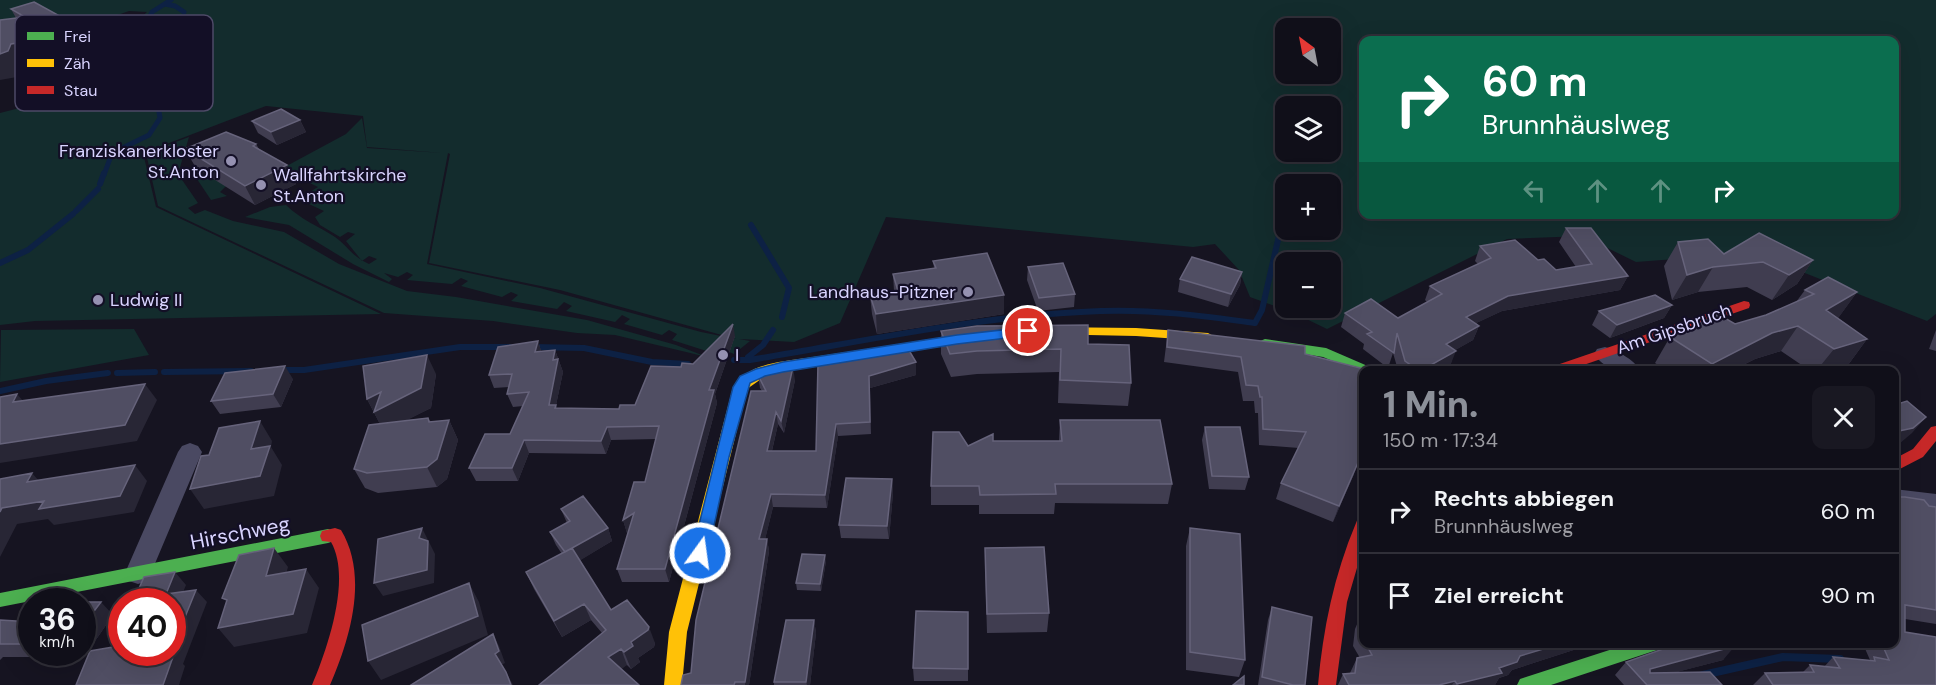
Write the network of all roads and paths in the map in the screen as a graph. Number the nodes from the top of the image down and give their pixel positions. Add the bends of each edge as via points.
1 (1744, 305) dead end
2 (1028, 331) edge
3 (997, 334) edge
4 (1224, 339) edge
5 (1254, 342) edge
6 (1605, 354) junction
7 (1568, 366) edge
8 (1623, 366) edge
9 (1359, 367) edge
10 (1936, 431) edge
11 (190, 452) dead end
12 (1899, 463) edge
13 (1899, 499) edge
14 (1936, 504) edge
15 (1359, 533) edge
16 (138, 573) junction
17 (0, 600) edge
18 (1639, 648) edge
19 (321, 685) edge
20 (673, 685) edge
21 (1327, 685) edge
22 (1526, 685) edge

1 - 6 street, Am Gipsbruch
2 - 4 street via 1136,332
3 - 20 street via 741,375 678,632
5 - 9 street via 1326,353
6 - 7 street, Am Gipsbruch
6 - 8 street, Am Gipsbruch
10 - 12 street via 1918,453
11 - 16 street
13 - 14 street
15 - 21 street via 1340,589
16 - 17 street, Hirschweg
16 - 19 street, Hirschweg via 335,536 345,554 345,595 337,645
18 - 22 street

